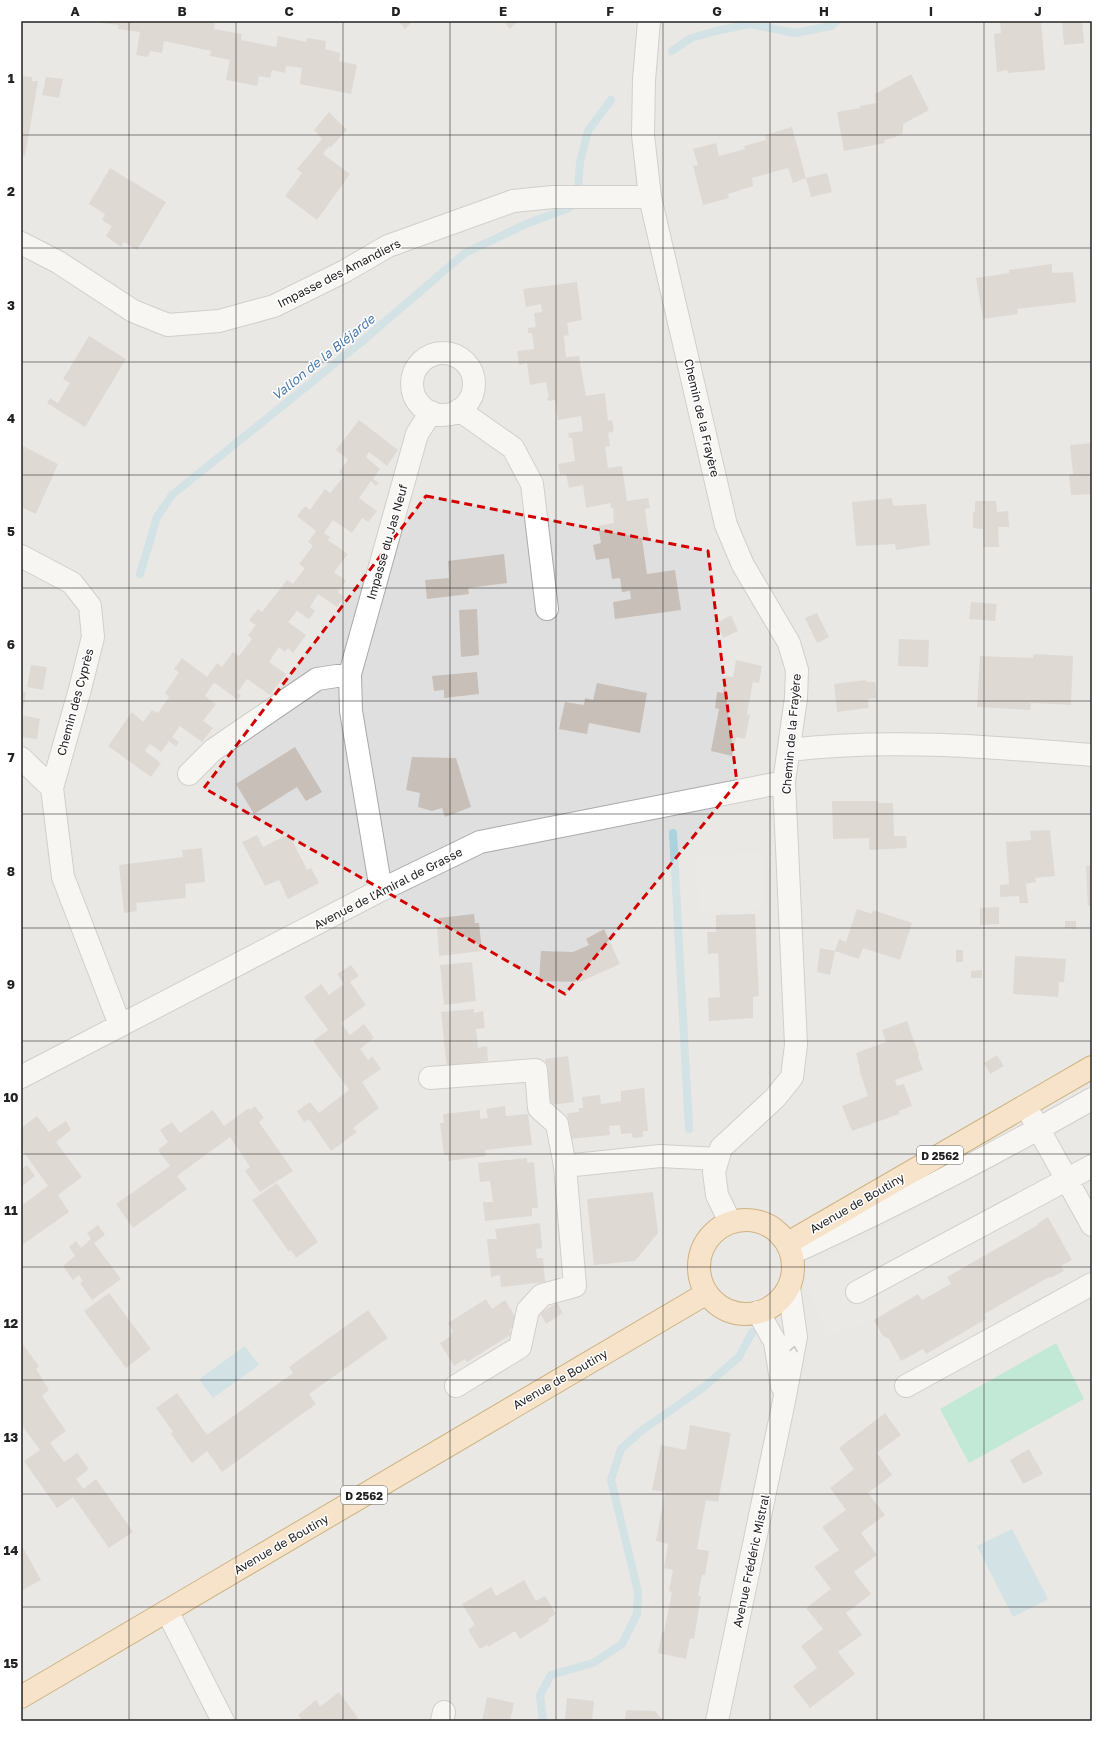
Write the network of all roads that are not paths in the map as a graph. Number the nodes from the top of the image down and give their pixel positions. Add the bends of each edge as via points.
1 (650, 21) edge
2 (650, 197) junction
3 (21, 243) edge
4 (459, 410) junction
5 (431, 412) junction
6 (21, 556) edge
7 (547, 609) dead end
8 (350, 674) junction
9 (788, 750) junction
10 (1092, 755) edge
11 (21, 758) edge
12 (189, 774) dead end
13 (784, 782) junction
14 (52, 788) junction
15 (381, 890) junction
16 (120, 1025) junction
17 (1092, 1066) edge
18 (21, 1077) edge
19 (430, 1078) dead end
20 (1092, 1099) edge
21 (1026, 1105) junction
22 (1039, 1129) junction
23 (718, 1159) junction
24 (565, 1166) junction
25 (1092, 1166) edge
26 (1067, 1179) junction
27 (730, 1222) junction
28 (1092, 1225) edge
29 (790, 1248) junction
30 (1092, 1284) edge
31 (789, 1287) junction
32 (857, 1292) dead end
33 (707, 1293) junction
34 (758, 1312) junction
35 (456, 1386) dead end
36 (906, 1386) dead end
37 (784, 1401) junction
38 (167, 1611) junction
39 (21, 1697) edge
40 (223, 1721) edge
41 (717, 1721) edge

1 - 2 street, Chemin de la Frayère via 644,80 643,135
2 - 3 street, Impasse des Amandiers via 553,197 513,201 388,246 345,271 274,306 219,321 168,325 133,311 58,262
2 - 9 street, Chemin de la Frayère via 726,525 743,565 789,643 797,670 796,698
4 - 5 street via 442,415
4 - 5 street via 467,403 474,386 473,374 467,364 450,353 434,354 417,366 412,381 414,395 422,406
4 - 7 street via 513,448 532,484
5 - 8 street, Impasse du Jas Neuf via 417,434
6 - 14 street, Chemin des Cyprès via 72,583 90,606 92,637
8 - 12 street via 317,679 213,750
8 - 15 street, Impasse du Jas Neuf via 351,710
9 - 10 street via 877,745 977,746
9 - 13 street, Chemin de la Frayère
11 - 14 street
13 - 15 street, Avenue de l'Amiral de Grasse via 480,842
13 - 23 street, Chemin de la Frayère via 796,1044 792,1077 775,1098 721,1148
14 - 16 street, Chemin des Cyprès via 63,877
15 - 16 street, Avenue de l'Amiral de Grasse
16 - 18 street, Avenue de l'Amiral de Grasse
17 - 21 main road, Avenue de Boutiny / D 2562
19 - 24 street via 536,1070 539,1108 557,1124
20 - 22 street
21 - 22 street
21 - 29 main road, Avenue de Boutiny / D 2562
22 - 26 street
22 - 29 street via 844,1229
23 - 24 street via 660,1156
23 - 27 street, Chemin de la Frayère via 714,1172 717,1195
24 - 35 street via 575,1286 542,1295 528,1310 520,1347
25 - 26 street
26 - 28 street
26 - 32 street
27 - 29 main road via 763,1222 777,1231
27 - 33 main road via 708,1239 701,1252 701,1280
29 - 31 main road via 794,1265
30 - 36 street
31 - 34 main road via 782,1298 771,1307
37 -> 31 street, Avenue Frédéric Mistral via 796,1337
33 - 34 main road via 716,1304 729,1311 744,1314
33 - 38 main road, Avenue de Boutiny / D 2562
34 - 37 street, Avenue Frédéric Mistral via 775,1342
37 - 41 street, Avenue Frédéric Mistral
38 - 39 main road, Avenue de Boutiny / D 2562
38 - 40 street

